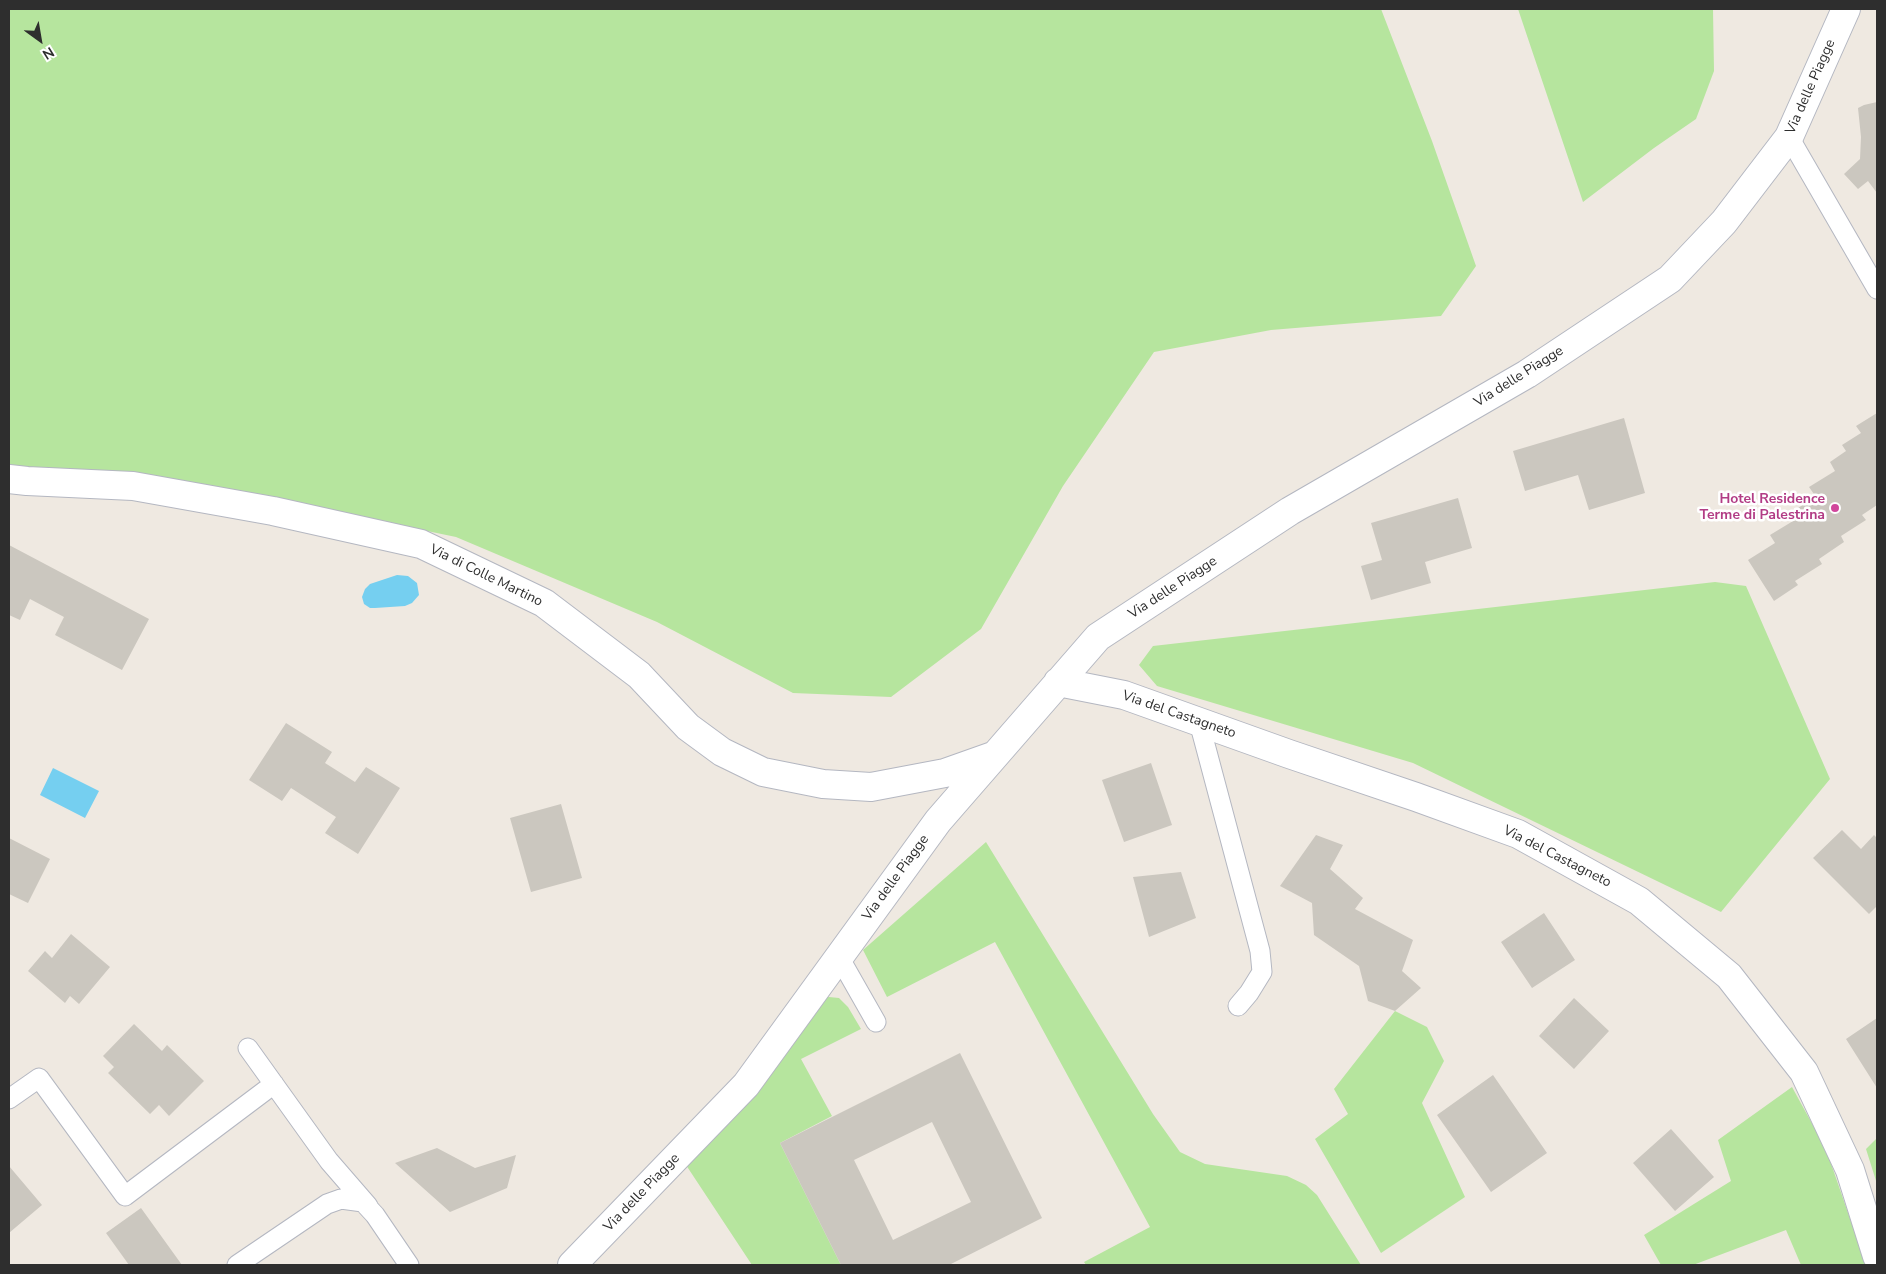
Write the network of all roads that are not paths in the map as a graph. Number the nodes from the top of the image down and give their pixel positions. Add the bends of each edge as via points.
1 (1846, 9) edge
2 (1789, 137) junction
3 (1877, 289) edge
4 (9, 479) edge
5 (1058, 682) junction
6 (1199, 722) junction
7 (995, 755) junction
8 (839, 957) junction
9 (1238, 1006) dead end
10 (876, 1022) dead end
11 (248, 1048) dead end
12 (274, 1084) junction
13 (9, 1099) edge
14 (375, 1214) junction
15 (1877, 1256) edge
16 (583, 1260) edge
17 (237, 1265) edge
18 (410, 1265) edge

1 - 2 street, Via delle Piagge
2 - 3 lane
2 - 5 street, Via delle Piagge via 1724,222 1670,279 1527,374 1290,511 1098,637
4 - 7 street, Via di Colle Martino via 133,486 273,511 421,544 544,603 639,675 688,727 722,752 763,772 823,784 871,786 945,773
5 - 6 street, Via del Castagneto via 1124,695
5 - 7 street, Via delle Piagge
6 - 9 lane via 1260,951 1262,972
6 - 15 street, Via del Castagneto via 1518,834 1639,901 1729,976 1804,1072 1850,1170
7 - 8 street, Via delle Piagge via 938,821
8 - 10 lane
8 - 16 street, Via delle Piagge via 746,1085
11 - 12 lane
12 - 13 lane via 125,1196 39,1078
12 - 14 lane via 329,1161
14 - 17 lane via 363,1202 341,1199 327,1204
14 - 18 lane

